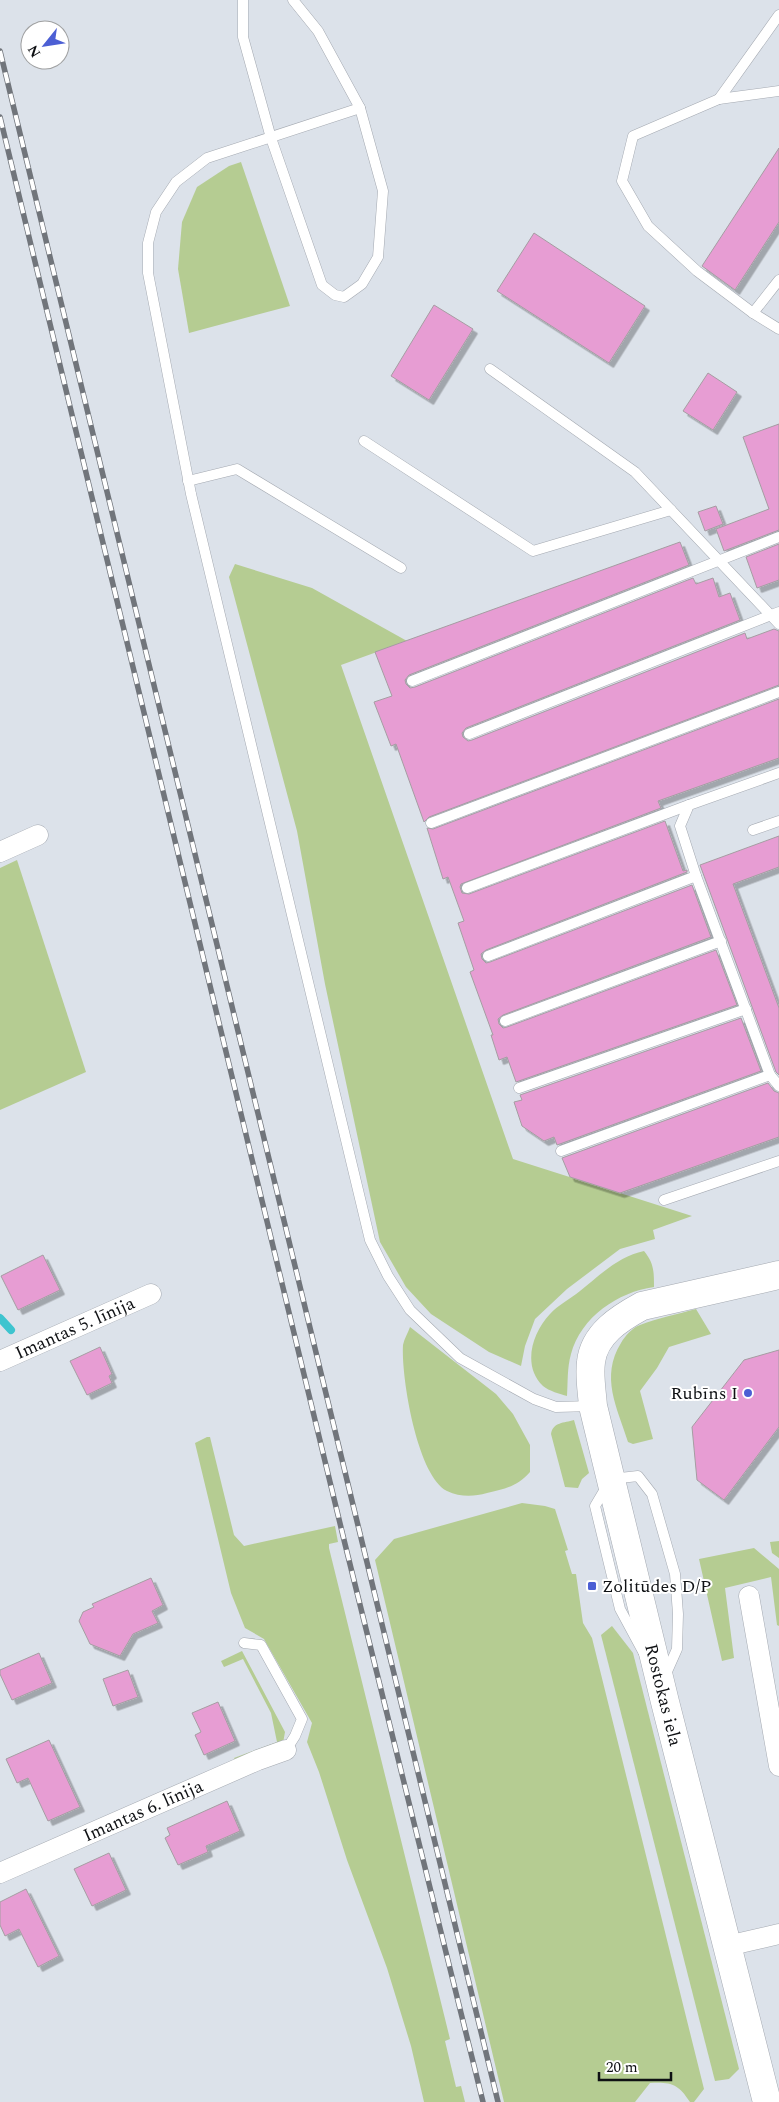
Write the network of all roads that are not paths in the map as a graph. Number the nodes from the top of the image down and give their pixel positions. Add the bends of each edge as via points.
1 (243, 0) edge
2 (293, 0) edge
3 (779, 15) edge
4 (779, 91) edge
5 (719, 99) junction
6 (360, 108) junction
7 (271, 138) junction
8 (779, 280) edge
9 (753, 313) junction
10 (779, 328) edge
11 (490, 369) dead end
12 (364, 441) dead end
13 (188, 480) junction
14 (671, 510) junction
15 (779, 536) edge
16 (718, 560) junction
17 (400, 568) dead end
18 (775, 614) edge
19 (779, 624) edge
20 (412, 681) dead end
21 (779, 692) edge
22 (469, 734) dead end
23 (779, 773) edge
24 (689, 805) junction
25 (779, 820) edge
26 (432, 823) dead end
27 (753, 830) dead end
28 (38, 835) dead end
29 (0, 852) edge
30 (696, 876) junction
31 (467, 888) dead end
32 (721, 941) junction
33 (488, 956) dead end
34 (746, 1009) junction
35 (505, 1021) dead end
36 (770, 1075) junction
37 (779, 1086) edge
38 (519, 1088) dead end
39 (561, 1151) dead end
40 (779, 1161) edge
41 (664, 1200) dead end
42 (779, 1274) edge
43 (151, 1294) dead end
44 (0, 1362) edge
45 (593, 1406) junction
46 (611, 1479) junction
47 (748, 1596) dead end
48 (244, 1643) dead end
49 (661, 1686) junction
50 (286, 1750) joint
51 (779, 1766) edge
52 (0, 1872) edge
53 (779, 1934) edge
54 (727, 1946) junction
55 (766, 2102) edge

1 - 7 lane via 243,37
2 - 6 lane via 318,31
3 - 5 lane
4 - 5 lane
5 - 9 lane via 632,136 622,181 648,226 697,271
6 - 7 lane
6 - 7 lane via 383,191 378,257 362,284 344,297 335,295 322,285
7 - 13 lane via 206,158 176,182 156,212 148,244 148,273
8 - 9 lane
9 - 10 lane
11 - 14 lane via 635,472
12 - 14 lane via 533,551
13 - 17 lane via 237,470
13 - 45 lane via 370,1240 410,1310 460,1358 534,1399 556,1407
14 - 16 lane
15 - 16 lane
16 - 18 lane
16 - 20 lane
18 - 19 lane
18 - 22 lane
21 - 26 lane
23 - 24 lane
24 - 30 lane via 680,826
24 - 31 lane
25 - 27 lane
28 - 29 street
30 - 32 lane
30 - 33 lane
32 - 34 lane
32 - 35 lane
34 - 36 lane
34 - 38 lane
36 - 37 lane
36 - 39 lane
40 - 41 lane
42 - 45 street, Rostokas iela via 642,1306 622,1317 608,1328 591,1361
43 - 44 street, Imantas 5. līnija
45 - 46 street, Rostokas iela
46 - 49 street, Rostokas iela
46 - 49 lane via 638,1476 652,1494 675,1574 676,1649
47 - 51 street
48 - 50 lane via 261,1645 302,1719
49 - 54 street, Rostokas iela
50 - 52 street, Imantas 6. līnija
53 - 54 street
54 - 55 street, Rostokas iela

